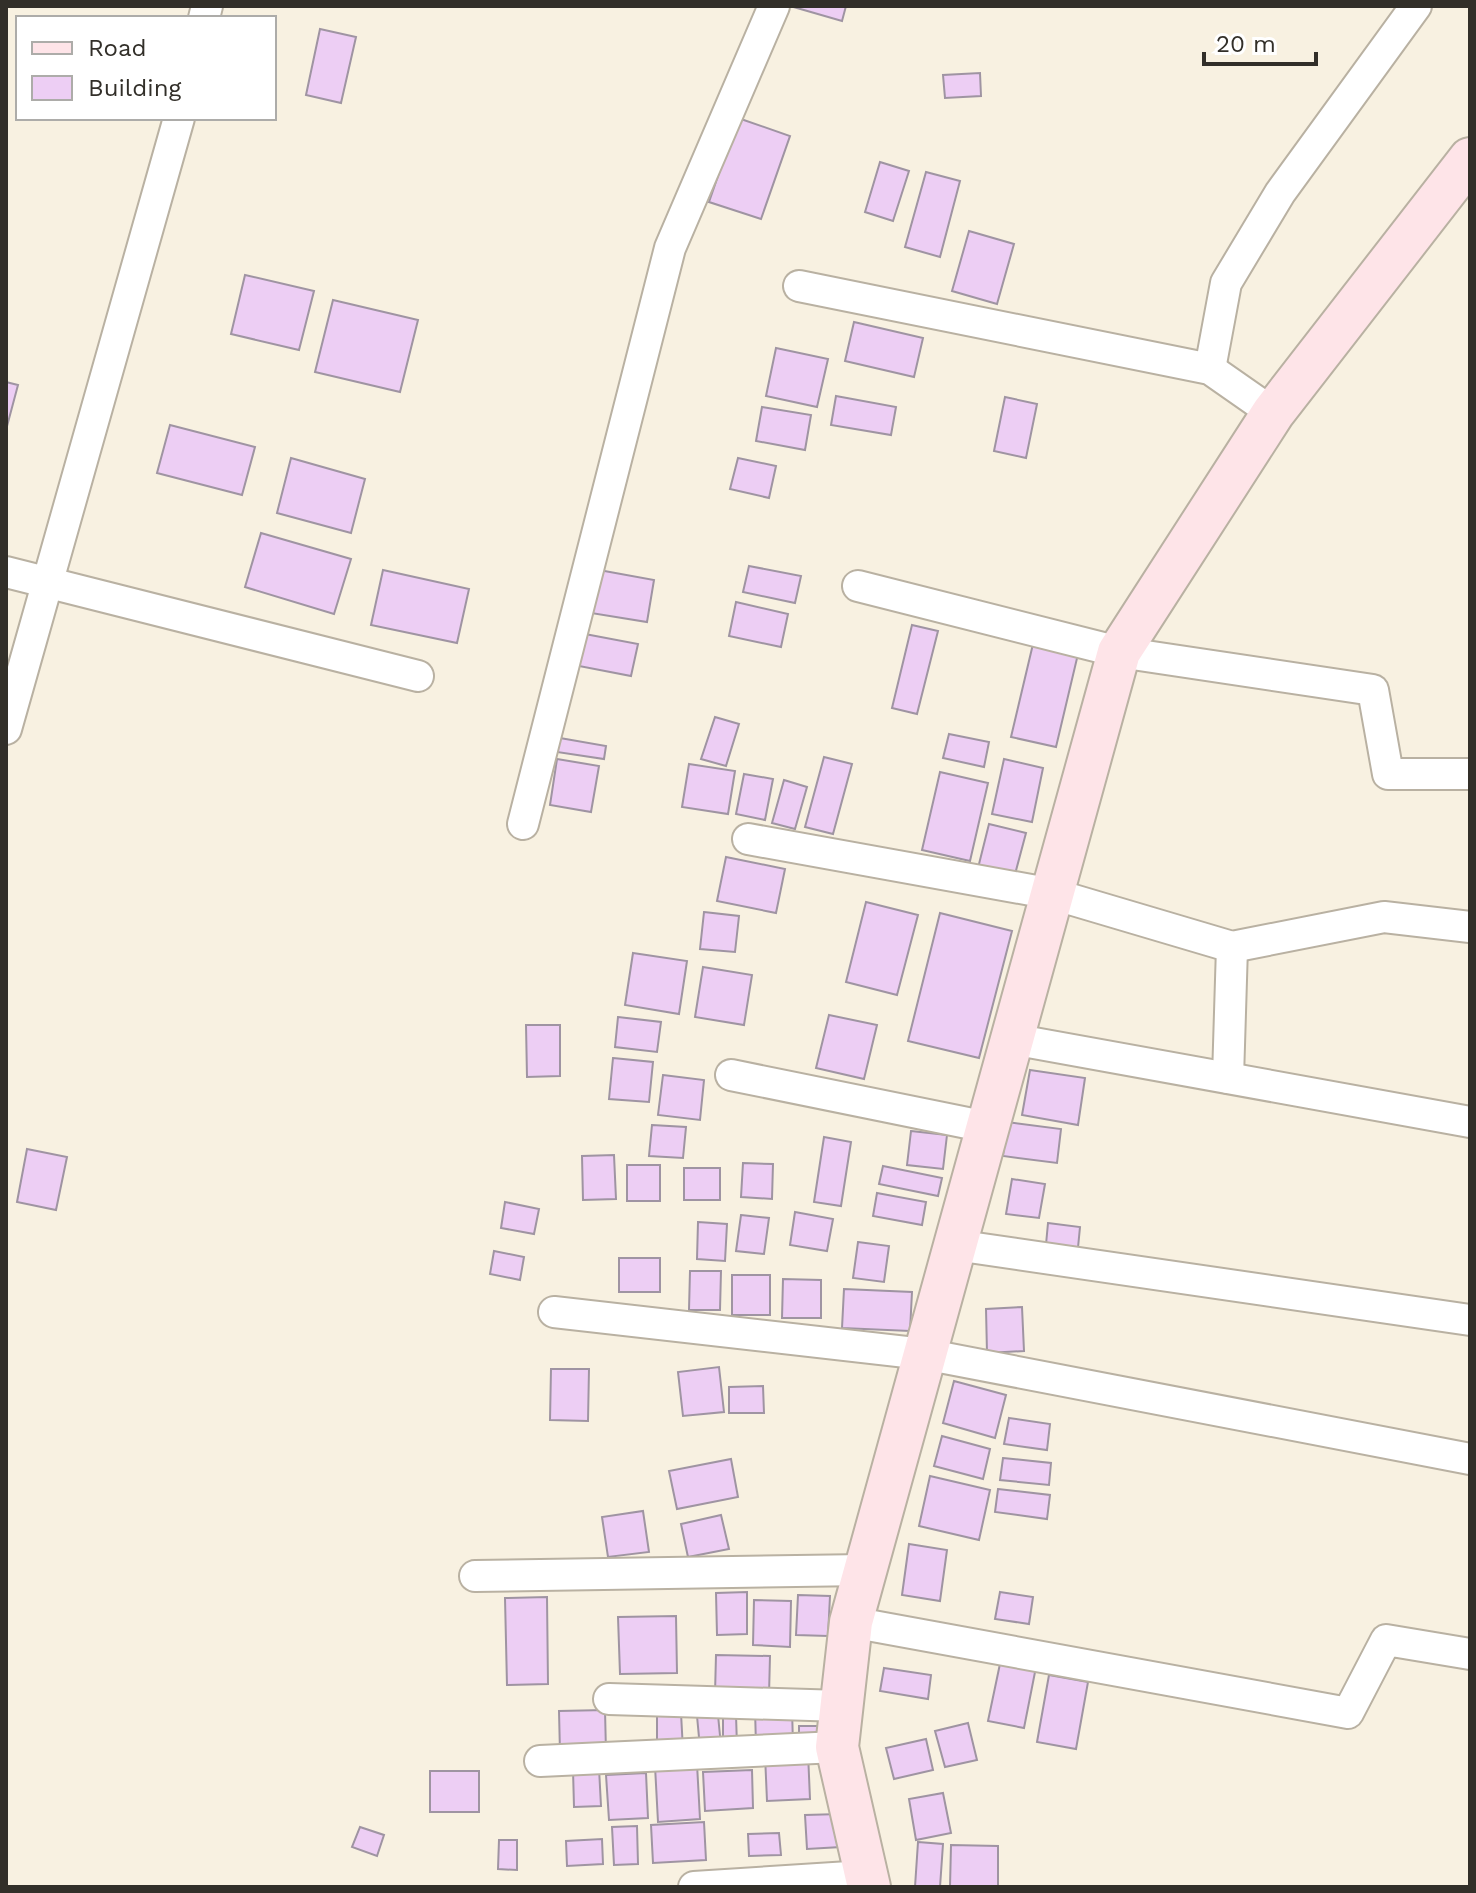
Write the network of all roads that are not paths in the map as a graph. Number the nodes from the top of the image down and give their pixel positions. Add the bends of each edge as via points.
1 (774, 6) edge
2 (1416, 6) edge
3 (178, 120) edge
4 (1470, 159) edge
5 (799, 286) dead end
6 (1210, 369) junction
7 (1273, 413) junction
8 (6, 572) edge
9 (49, 582) junction
10 (858, 586) dead end
11 (1119, 652) junction
12 (418, 676) dead end
13 (6, 729) edge
14 (1470, 774) edge
15 (523, 824) dead end
16 (748, 839) dead end
17 (1053, 894) junction
18 (1470, 927) edge
19 (1232, 947) junction
20 (1012, 1039) junction
21 (731, 1075) dead end
22 (1228, 1078) junction
23 (1470, 1122) edge
24 (987, 1127) junction
25 (955, 1245) junction
26 (554, 1312) dead end
27 (1470, 1320) edge
28 (924, 1354) junction
29 (1470, 1459) edge
30 (865, 1570) junction
31 (475, 1576) dead end
32 (851, 1622) junction
33 (1470, 1654) edge
34 (609, 1699) dead end
35 (842, 1706) junction
36 (837, 1747) junction
37 (540, 1761) dead end
38 (867, 1882) edge
39 (694, 1887) edge

1 - 15 street via 670,248
2 - 6 street via 1280,193 1226,283
3 - 9 street
4 - 7 street
5 - 6 street
6 - 7 street
7 - 11 street
8 - 9 street
9 - 12 street
9 - 13 street
10 - 11 street
11 - 14 street via 1373,690 1388,774
11 - 17 street
16 - 17 street
17 - 19 street
17 - 20 street
18 - 19 street via 1384,917
19 - 22 street
20 - 22 street
20 - 24 street
21 - 24 street
22 - 23 street
24 - 25 street
25 - 27 street
25 - 28 street
26 - 28 street
28 - 29 street
28 - 30 street
30 - 31 street
30 - 32 street
32 - 33 street via 1348,1713 1386,1640
32 - 35 street
34 - 35 street
35 - 36 street
36 - 37 street
36 - 38 street
38 - 39 street

